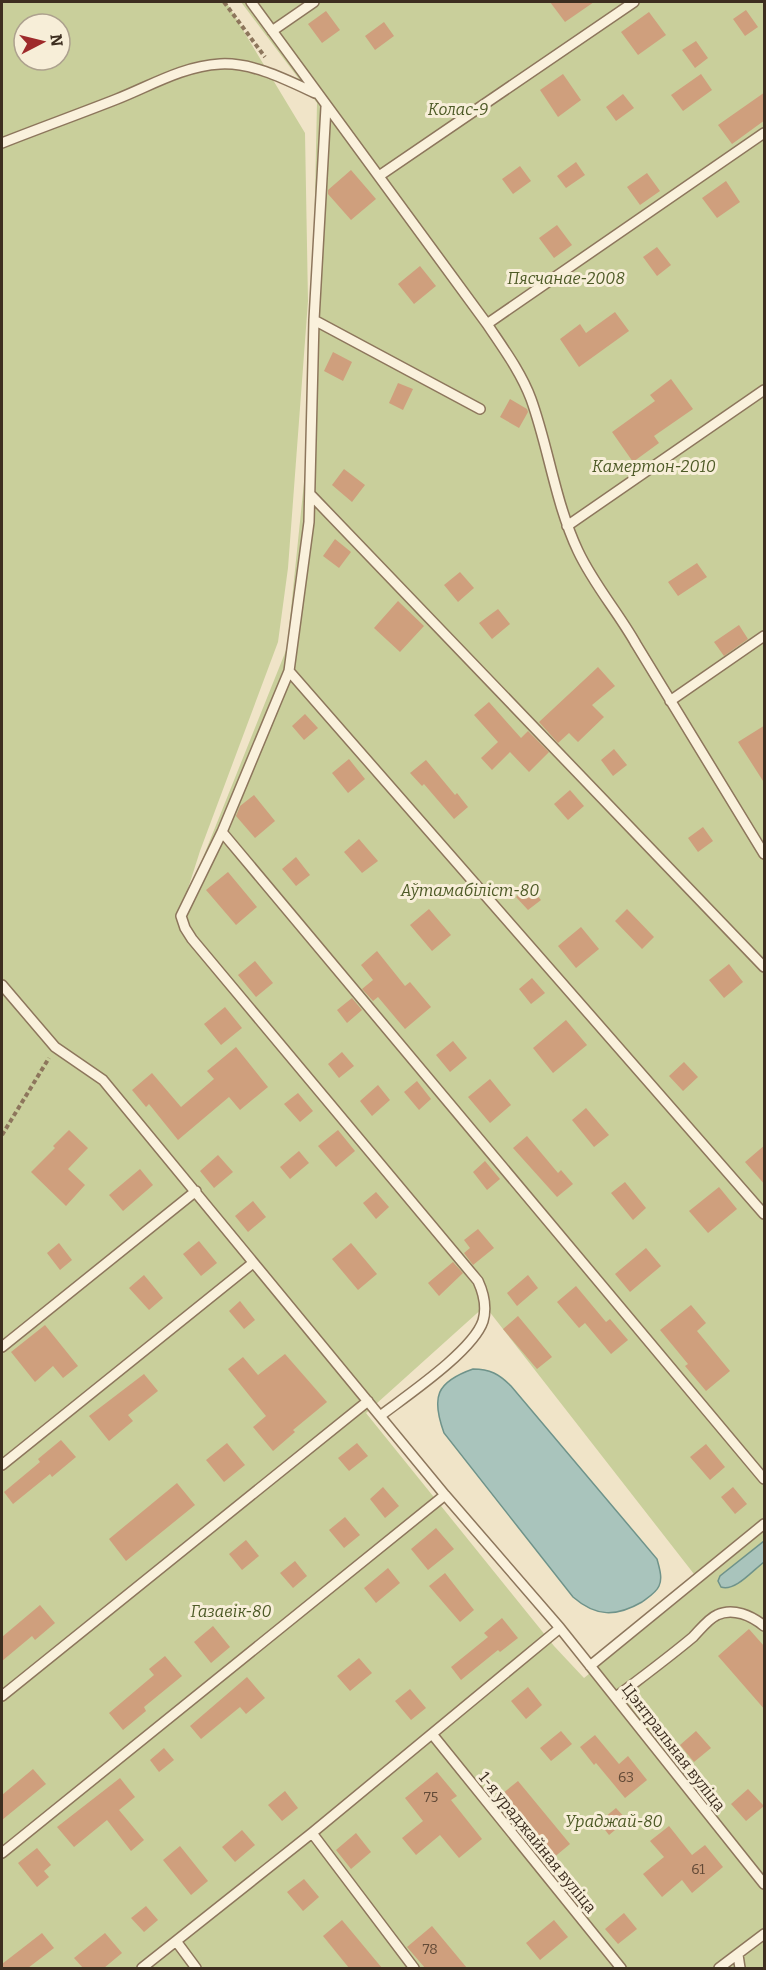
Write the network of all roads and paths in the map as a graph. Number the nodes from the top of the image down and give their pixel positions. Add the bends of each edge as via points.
1 (224, 2) edge
2 (250, 2) edge
3 (314, 2) edge
4 (634, 2) edge
5 (272, 31) junction
6 (279, 76) junction
7 (318, 94) junction
8 (326, 106) junction
9 (765, 133) edge
10 (2, 143) edge
11 (379, 176) junction
12 (314, 320) junction
13 (488, 324) junction
14 (765, 390) edge
15 (480, 409) dead end
16 (310, 494) junction
17 (567, 526) junction
18 (765, 636) edge
19 (289, 671) junction
20 (669, 701) junction
21 (222, 832) junction
22 (763, 849) edge
23 (765, 967) edge
24 (2, 985) edge
25 (55, 1047) junction
26 (2, 1135) edge
27 (196, 1191) junction
28 (765, 1214) edge
29 (253, 1263) junction
30 (2, 1347) edge
31 (368, 1401) junction
32 (380, 1416) junction
33 (2, 1466) edge
34 (765, 1479) edge
35 (445, 1495) junction
36 (765, 1524) edge
37 (765, 1626) edge
38 (560, 1628) junction
39 (591, 1666) junction
40 (2, 1696) edge
41 (616, 1698) junction
42 (432, 1734) junction
43 (312, 1833) junction
44 (2, 1853) edge
45 (765, 1884) edge
46 (765, 1934) edge
47 (176, 1941) junction
48 (738, 1955) junction
49 (142, 1968) edge
50 (196, 1968) edge
51 (414, 1968) edge
52 (621, 1968) edge
53 (719, 1968) edge
54 (740, 1968) edge

1 - 6 path
2 - 5 lane
3 - 5 lane
4 - 11 lane
5 - 7 lane
6 - 7 lane
6 - 10 lane via 222,64 193,67
7 - 8 lane
8 - 11 lane
8 - 12 lane
9 - 13 lane
11 - 13 lane
12 - 15 lane
12 - 16 lane
13 - 17 lane via 531,400
14 - 17 lane
16 - 19 lane
16 - 23 lane
17 - 20 lane via 588,571
18 - 20 lane
19 - 21 lane
19 - 28 lane
20 - 22 lane
21 - 32 lane via 181,916 185,928 482,1289 485,1310 477,1333 458,1354
21 - 34 lane
24 - 25 lane, Цэнтральная вуліца
25 - 26 path
25 - 27 lane, Цэнтральная вуліца via 99,1076
27 - 29 lane, Цэнтральная вуліца
27 - 30 lane
29 - 31 lane, Цэнтральная вуліца
29 - 33 lane
31 - 32 lane, Цэнтральная вуліца
31 - 40 lane
32 - 35 lane, Цэнтральная вуліца
35 - 38 lane, Цэнтральная вуліца
35 - 44 lane
36 - 39 lane
37 - 41 lane via 740,1613 716,1615
38 - 39 lane, Цэнтральная вуліца
38 - 42 lane
39 - 41 lane, Цэнтральная вуліца
41 - 45 lane, Цэнтральная вуліца
42 - 43 lane
42 - 52 lane, 1-я ураджайная вуліца
43 - 47 lane
43 - 51 lane
46 - 48 lane
47 - 49 lane
47 - 50 lane
48 - 53 lane
48 - 54 lane

